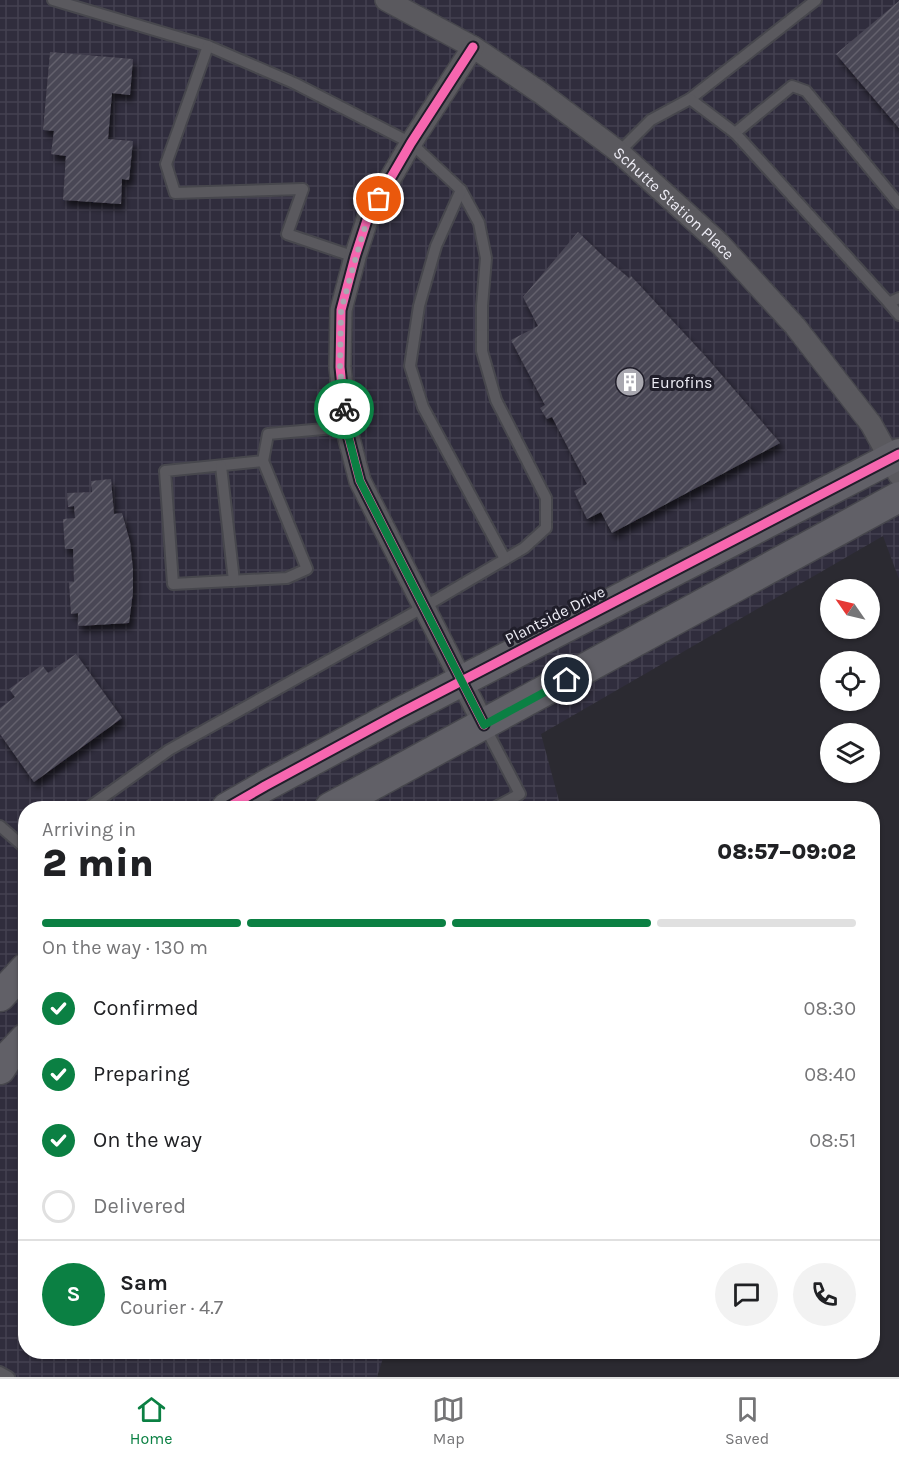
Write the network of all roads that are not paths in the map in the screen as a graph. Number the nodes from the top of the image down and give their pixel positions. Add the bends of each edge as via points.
1 (53, 0) edge
2 (386, 0) edge
3 (816, 0) edge
4 (208, 46) junction
5 (472, 47) junction
6 (690, 99) junction
7 (735, 133) junction
8 (411, 143) junction
9 (619, 152) junction
10 (461, 190) junction
11 (899, 204) edge
12 (356, 257) junction
13 (894, 301) edge
14 (899, 315) edge
15 (346, 427) junction
16 (263, 461) junction
17 (896, 462) edge
18 (221, 466) junction
19 (899, 497) edge
20 (504, 559) junction
21 (234, 581) junction
22 (424, 608) junction
23 (462, 680) junction
24 (484, 725) junction
25 (98, 801) edge
26 (240, 801) edge
27 (343, 801) edge
28 (511, 801) edge
29 (0, 826) edge
30 (18, 842) edge
31 (18, 977) edge
32 (0, 996) edge
33 (18, 1048) edge
34 (0, 1069) edge
35 (0, 1372) edge
36 (9, 1377) edge

1 - 4 lane
2 - 5 street, Schutte Station Place
3 - 6 lane
4 - 8 lane via 294,82
4 - 12 lane via 166,164 175,193 303,189 287,234
5 - 8 street
5 - 9 street, Schutte Station Place
6 - 7 lane
6 - 9 lane via 651,120
7 - 11 lane via 792,86 806,91
7 - 13 lane
8 - 10 lane
8 - 12 street via 368,217
9 - 17 street, Schutte Station Place via 719,243 795,326
10 - 20 lane via 436,246 418,306 410,366 423,406
10 - 20 lane via 479,223 486,258 482,351 496,400 546,498 546,528 524,548
12 - 15 street via 341,310 340,367
13 - 14 lane
15 - 16 lane via 268,434
15 - 22 street via 360,481
16 - 18 lane
16 - 21 lane via 307,568 287,578
17 - 23 street, Plantside Drive
18 - 21 lane
18 - 21 lane via 165,471 173,584
19 - 24 street
20 - 22 lane
22 - 23 street
22 - 25 lane via 169,750
23 - 24 street
23 - 26 street, Plantside Drive
24 - 27 street
24 - 28 lane via 520,794
29 - 30 lane
31 - 32 street
33 - 34 street
35 - 36 lane

